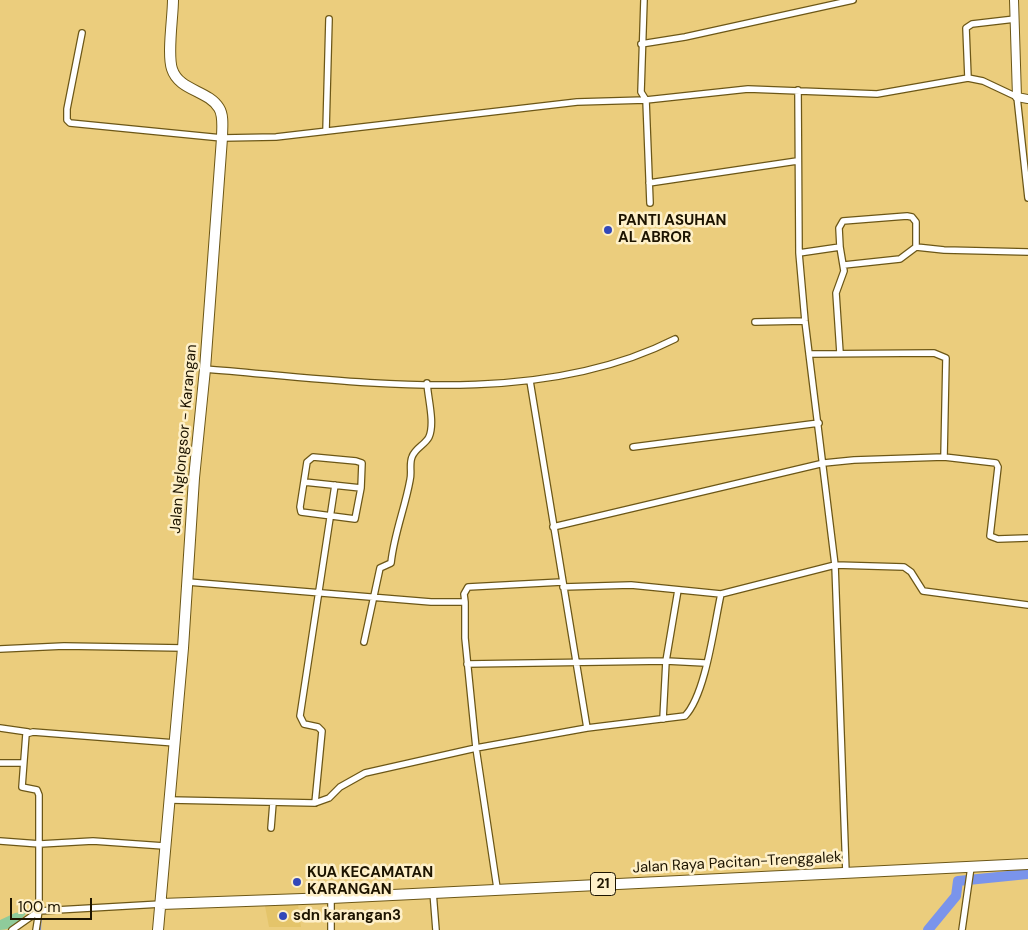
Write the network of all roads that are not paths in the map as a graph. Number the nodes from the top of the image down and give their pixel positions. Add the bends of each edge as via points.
1 (173, 0) edge
2 (644, 0) edge
3 (852, 0) edge
4 (1014, 0) edge
5 (329, 19) dead end
6 (1015, 19) junction
7 (82, 34) dead end
8 (641, 44) junction
9 (968, 78) junction
10 (798, 90) junction
11 (1018, 97) junction
12 (1028, 99) edge
13 (646, 100) junction
14 (326, 132) junction
15 (222, 138) junction
16 (798, 161) junction
17 (650, 183) junction
18 (1028, 190) edge
19 (1028, 198) edge
20 (650, 204) dead end
21 (840, 247) junction
22 (916, 247) junction
23 (1028, 252) edge
24 (799, 253) junction
25 (844, 265) junction
26 (805, 321) junction
27 (755, 322) dead end
28 (675, 339) dead end
29 (840, 353) junction
30 (809, 354) junction
31 (205, 369) junction
32 (530, 381) junction
33 (427, 383) junction
34 (819, 423) junction
35 (634, 447) dead end
36 (944, 457) junction
37 (824, 463) junction
38 (304, 482) junction
39 (334, 485) junction
40 (361, 488) junction
41 (330, 517) junction
42 (553, 527) junction
43 (1028, 538) edge
44 (835, 566) junction
45 (188, 582) junction
46 (563, 585) junction
47 (678, 590) junction
48 (318, 592) junction
49 (721, 594) junction
50 (374, 597) junction
51 (465, 602) junction
52 (1028, 605) edge
53 (364, 642) dead end
54 (183, 648) junction
55 (0, 649) edge
56 (666, 661) junction
57 (577, 663) junction
58 (705, 663) junction
59 (467, 664) junction
60 (663, 719) junction
61 (0, 728) edge
62 (587, 728) junction
63 (28, 732) junction
64 (175, 743) junction
65 (476, 748) junction
66 (0, 762) edge
67 (23, 763) junction
68 (170, 800) junction
69 (273, 803) junction
70 (315, 803) junction
71 (272, 828) dead end
72 (0, 841) edge
73 (40, 844) junction
74 (164, 846) junction
75 (1028, 864) edge
76 (970, 871) junction
77 (846, 873) junction
78 (496, 888) junction
79 (433, 892) junction
80 (331, 898) junction
81 (161, 904) junction
82 (39, 911) junction
83 (158, 925) edge
84 (12, 930) edge
85 (36, 930) edge
86 (331, 930) edge
87 (436, 930) edge
88 (962, 930) edge

1 - 15 highway, Jalan Nglongsor - Karangan via 172,69 184,84 219,108
2 - 8 street
3 - 8 street
4 - 6 street
5 - 14 street
6 - 9 street via 972,24 966,28
6 - 11 street
7 - 15 street via 67,109 70,123
8 - 13 street via 641,92
9 - 10 street via 877,94
9 - 11 street via 983,81
10 - 13 street via 748,89
10 - 16 street
11 - 12 street
11 - 18 street
13 - 14 street via 568,103
13 - 17 street
14 - 15 street
15 - 31 highway, Jalan Nglongsor - Karangan
16 - 17 street
16 - 24 street
17 - 20 street
18 - 19 street
21 - 22 street via 843,221 907,216 916,222
21 - 24 street
21 - 25 street
22 - 23 street
22 - 25 street via 900,259
24 - 26 street
25 - 29 street via 836,293
26 - 27 street
26 - 30 street
28 - 32 street via 633,358 582,372
29 - 30 street
29 - 36 street via 934,354 946,358
30 - 34 street
31 - 33 street via 385,384
31 - 45 highway, Jalan Nglongsor - Karangan
32 - 33 street via 507,384
32 - 42 street
33 - 50 street via 429,437 412,458 411,478 393,540 391,563 380,568
34 - 35 street
34 - 37 street
36 - 37 street
36 - 43 street via 996,463 990,536 998,539
37 - 42 street
37 - 44 street
38 - 39 street
38 - 40 street via 309,458 356,461 363,466
38 - 41 street via 301,512
39 - 40 street
39 - 41 street
40 - 41 street via 356,518
41 - 48 street
42 - 46 street
44 - 49 street
44 - 52 street via 904,567 923,591
44 - 77 street
45 - 48 street
45 - 54 highway, Jalan Nglongsor - Karangan
46 - 47 street via 631,585
46 - 51 street via 468,587 464,594
46 - 57 street
47 - 49 street
47 - 56 street
48 - 50 street
48 - 70 street via 300,716 304,724 322,731
49 - 58 street
50 - 51 street
50 - 53 street
51 - 59 street
54 - 55 street via 64,646
54 - 64 highway, Jalan Nglongsor - Karangan
56 - 57 street
56 - 58 street
56 - 60 street
57 - 59 street
57 - 62 street
58 - 60 street via 691,710 685,716
59 - 65 street
60 - 62 street
61 - 63 street
62 - 65 street
63 - 64 street
63 - 67 street
64 - 68 highway, Jalan Nglongsor - Karangan
65 - 70 street via 365,774 340,787 329,798
65 - 78 street
66 - 67 street
67 - 73 street via 22,787 39,791
68 - 69 street
68 - 74 highway, Jalan Nglongsor - Karangan
69 - 70 street
69 - 71 street
72 - 73 street
73 - 74 street via 93,841
73 - 82 street
74 - 81 highway, Jalan Nglongsor - Karangan
75 - 76 highway, Jalan Raya Pacitan-Trenggalek / 21
76 - 77 highway, Jalan Raya Pacitan-Trenggalek / 21
76 - 88 street
77 - 78 highway, Jalan Raya Pacitan-Trenggalek / 21
78 - 79 highway, Jalan Raya Pacitan-Trenggalek / 21
79 - 80 highway, Jalan Raya Pacitan-Trenggalek / 21
79 - 87 street
80 - 81 highway, Jalan Raya Pacitan-Trenggalek / 21
80 - 86 street
81 - 82 street
81 - 83 highway, Jalan Nglongsor - Karangan
82 - 84 street
82 - 85 street

